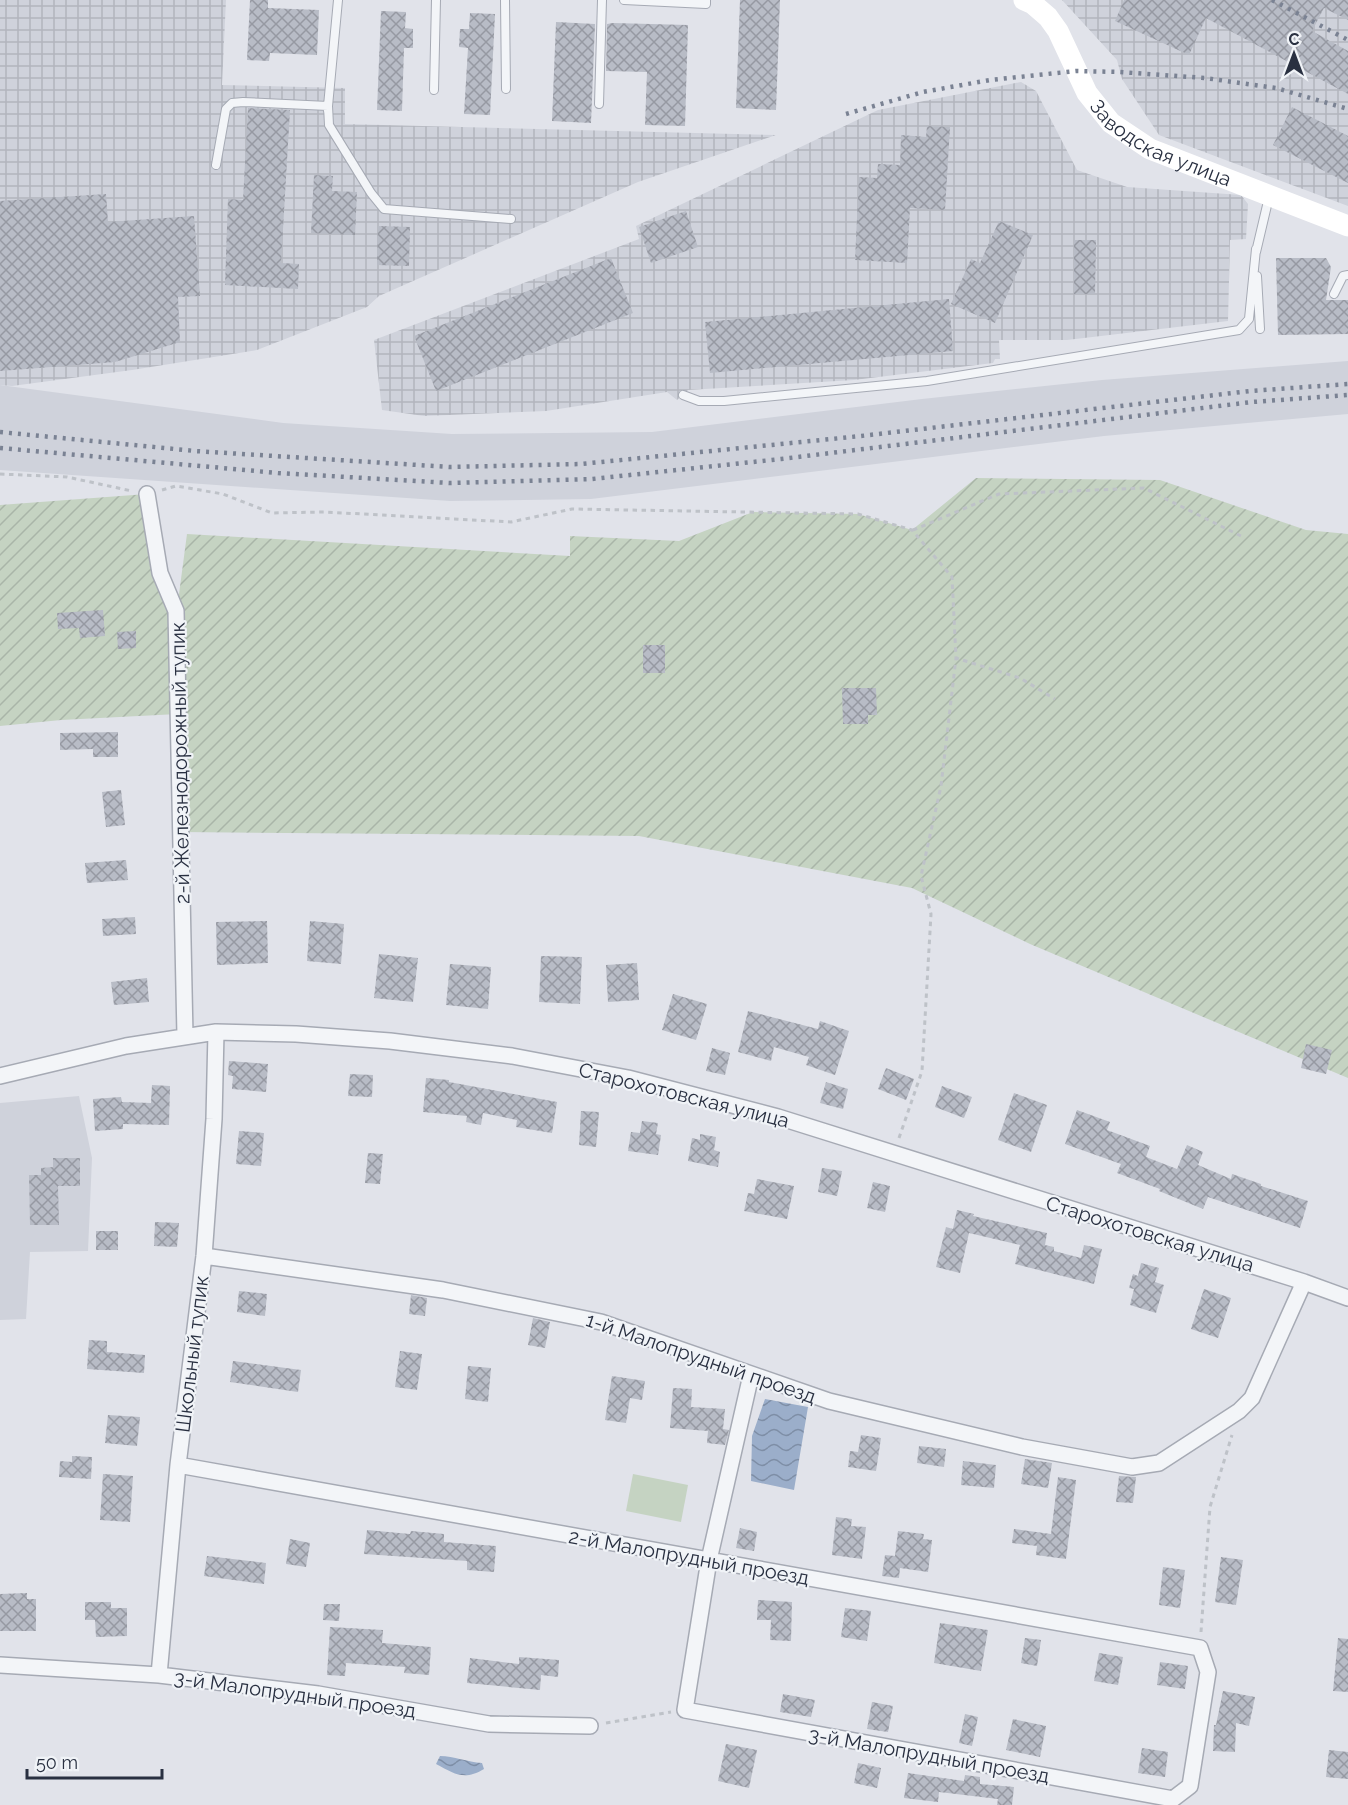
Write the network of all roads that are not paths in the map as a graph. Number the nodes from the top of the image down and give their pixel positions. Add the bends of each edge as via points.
1 (338, 0) edge
2 (436, 0) edge
3 (505, 0) edge
4 (602, 0) edge
5 (624, 0) edge
6 (706, 0) edge
7 (1024, 0) edge
8 (506, 89) dead end
9 (434, 90) dead end
10 (598, 104) dead end
11 (328, 106) junction
12 (216, 165) dead end
13 (1269, 195) junction
14 (511, 219) dead end
15 (1348, 226) edge
16 (1256, 249) junction
17 (1348, 275) edge
18 (1334, 294) dead end
19 (1260, 329) dead end
20 (683, 394) dead end
21 (147, 494) road end
22 (216, 1032) junction
23 (185, 1036) junction
24 (0, 1076) edge
25 (204, 1256) junction
26 (1304, 1282) junction
27 (1348, 1298) edge
28 (751, 1375) junction
29 (178, 1465) junction
30 (709, 1560) junction
31 (0, 1665) edge
32 (159, 1675) junction
33 (590, 1726) road end
34 (1173, 1799) joint

1 - 11 lane
2 - 9 lane
3 - 8 lane
4 - 10 lane
5 - 6 lane via 706,4
7 - 13 main road, Заводская улица via 1053,24 1087,93 1111,123 1150,149
11 - 12 lane via 232,103 226,109
11 - 14 lane via 329,125 384,209
13 - 15 main road, Заводская улица
13 - 16 lane
16 - 19 lane
16 - 20 lane via 1249,319 1239,330 927,381 724,401 699,401
17 - 18 lane via 1343,276
21 - 23 street, 2-й Железнодорожный тупик via 160,573 177,611
22 - 23 street, Старохотовская улица
22 - 25 street, Школьный тупик
22 - 26 street, Старохотовская улица via 390,1041 512,1056 628,1078 778,1117
23 - 24 street, Старохотовская улица
25 - 28 street, 1-й Малопрудный проезд via 443,1290 601,1322
25 - 29 street, Школьный тупик
26 - 27 street, Старохотовская улица
26 - 28 street, 1-й Малопрудный проезд via 1252,1398 1239,1411 1159,1463 1132,1467 1022,1447 829,1401
28 - 30 street
29 - 30 street, 2-й Малопрудный проезд
29 - 32 street, Школьный тупик
30 - 34 street, 3-й Малопрудный проезд via 685,1710
30 - 34 street, 2-й Малопрудный проезд via 1200,1648 1208,1672 1190,1786
31 - 32 street, 3-й Малопрудный проезд
32 - 33 street, 3-й Малопрудный проезд via 318,1694 489,1724

